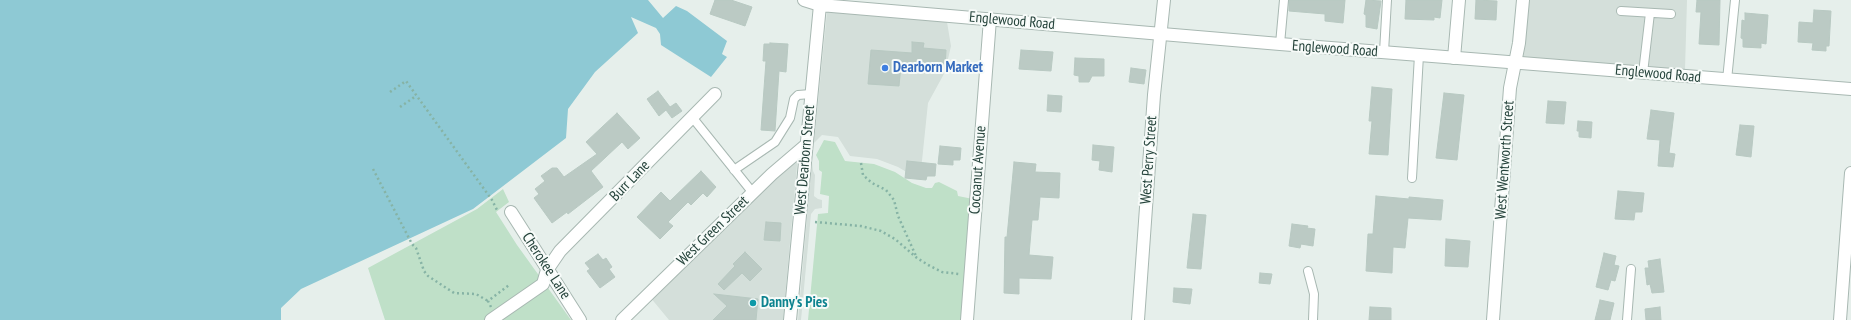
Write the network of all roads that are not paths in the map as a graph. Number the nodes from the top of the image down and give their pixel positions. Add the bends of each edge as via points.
1 (804, 0) edge
2 (1164, 0) edge
3 (1284, 0) edge
4 (1387, 0) edge
5 (1458, 0) edge
6 (1523, 0) edge
7 (1735, 0) edge
8 (820, 3) edge
9 (1622, 11) dead end
10 (1650, 13) junction
11 (1671, 14) dead end
12 (990, 19) junction
13 (1161, 34) junction
14 (1280, 44) junction
15 (1384, 52) junction
16 (1419, 55) junction
17 (1454, 58) junction
18 (1515, 63) junction
19 (1643, 73) junction
20 (1726, 80) junction
21 (1851, 89) edge
22 (715, 94) dead end
23 (811, 94) junction
24 (692, 117) junction
25 (806, 145) junction
26 (734, 170) junction
27 (1851, 173) edge
28 (1412, 178) dead end
29 (753, 193) junction
30 (511, 212) dead end
31 (1631, 269) dead end
32 (547, 270) junction
33 (1308, 272) dead end
34 (494, 318) edge
35 (580, 320) edge
36 (622, 320) edge
37 (790, 320) edge
38 (967, 320) edge
39 (1138, 320) edge
40 (1314, 320) edge
41 (1493, 320) edge
42 (1627, 320) edge
43 (1840, 320) edge

1 - 8 street, Englewood Road
2 - 13 street, West Perry Street
3 - 14 lane
4 - 15 lane
5 - 17 street
6 - 18 street, West Wentworth Street
7 - 20 lane
8 - 12 street, Englewood Road
8 - 23 street, West Dearborn Street
9 - 10 lane
10 - 11 lane
10 - 19 lane
12 - 13 street, Englewood Road
12 - 38 street, Cocoanut Avenue
13 - 14 street, Englewood Road
13 - 39 street, West Perry Street via 1154,95
14 - 15 street, Englewood Road
15 - 16 street, Englewood Road
16 - 17 street, Englewood Road
16 - 28 lane
17 - 18 street, Englewood Road
18 - 19 street, Englewood Road
18 - 41 street, West Wentworth Street via 1510,88
19 - 20 street, Englewood Road
20 - 21 street, Englewood Road
22 - 24 street, Burr Lane
23 - 25 street, West Dearborn Street
23 - 26 lane via 798,95 794,100 790,118 774,142
24 - 26 lane
24 - 32 street, Burr Lane via 560,251
25 - 29 street, West Green Street
25 - 37 street, West Dearborn Street
26 - 29 lane
27 - 43 street
29 - 36 street, West Green Street
30 - 32 street, Cherokee Lane
31 - 42 lane
32 - 34 street, Burr Lane via 543,284
32 - 35 street, Cherokee Lane
33 - 40 lane via 1314,294

